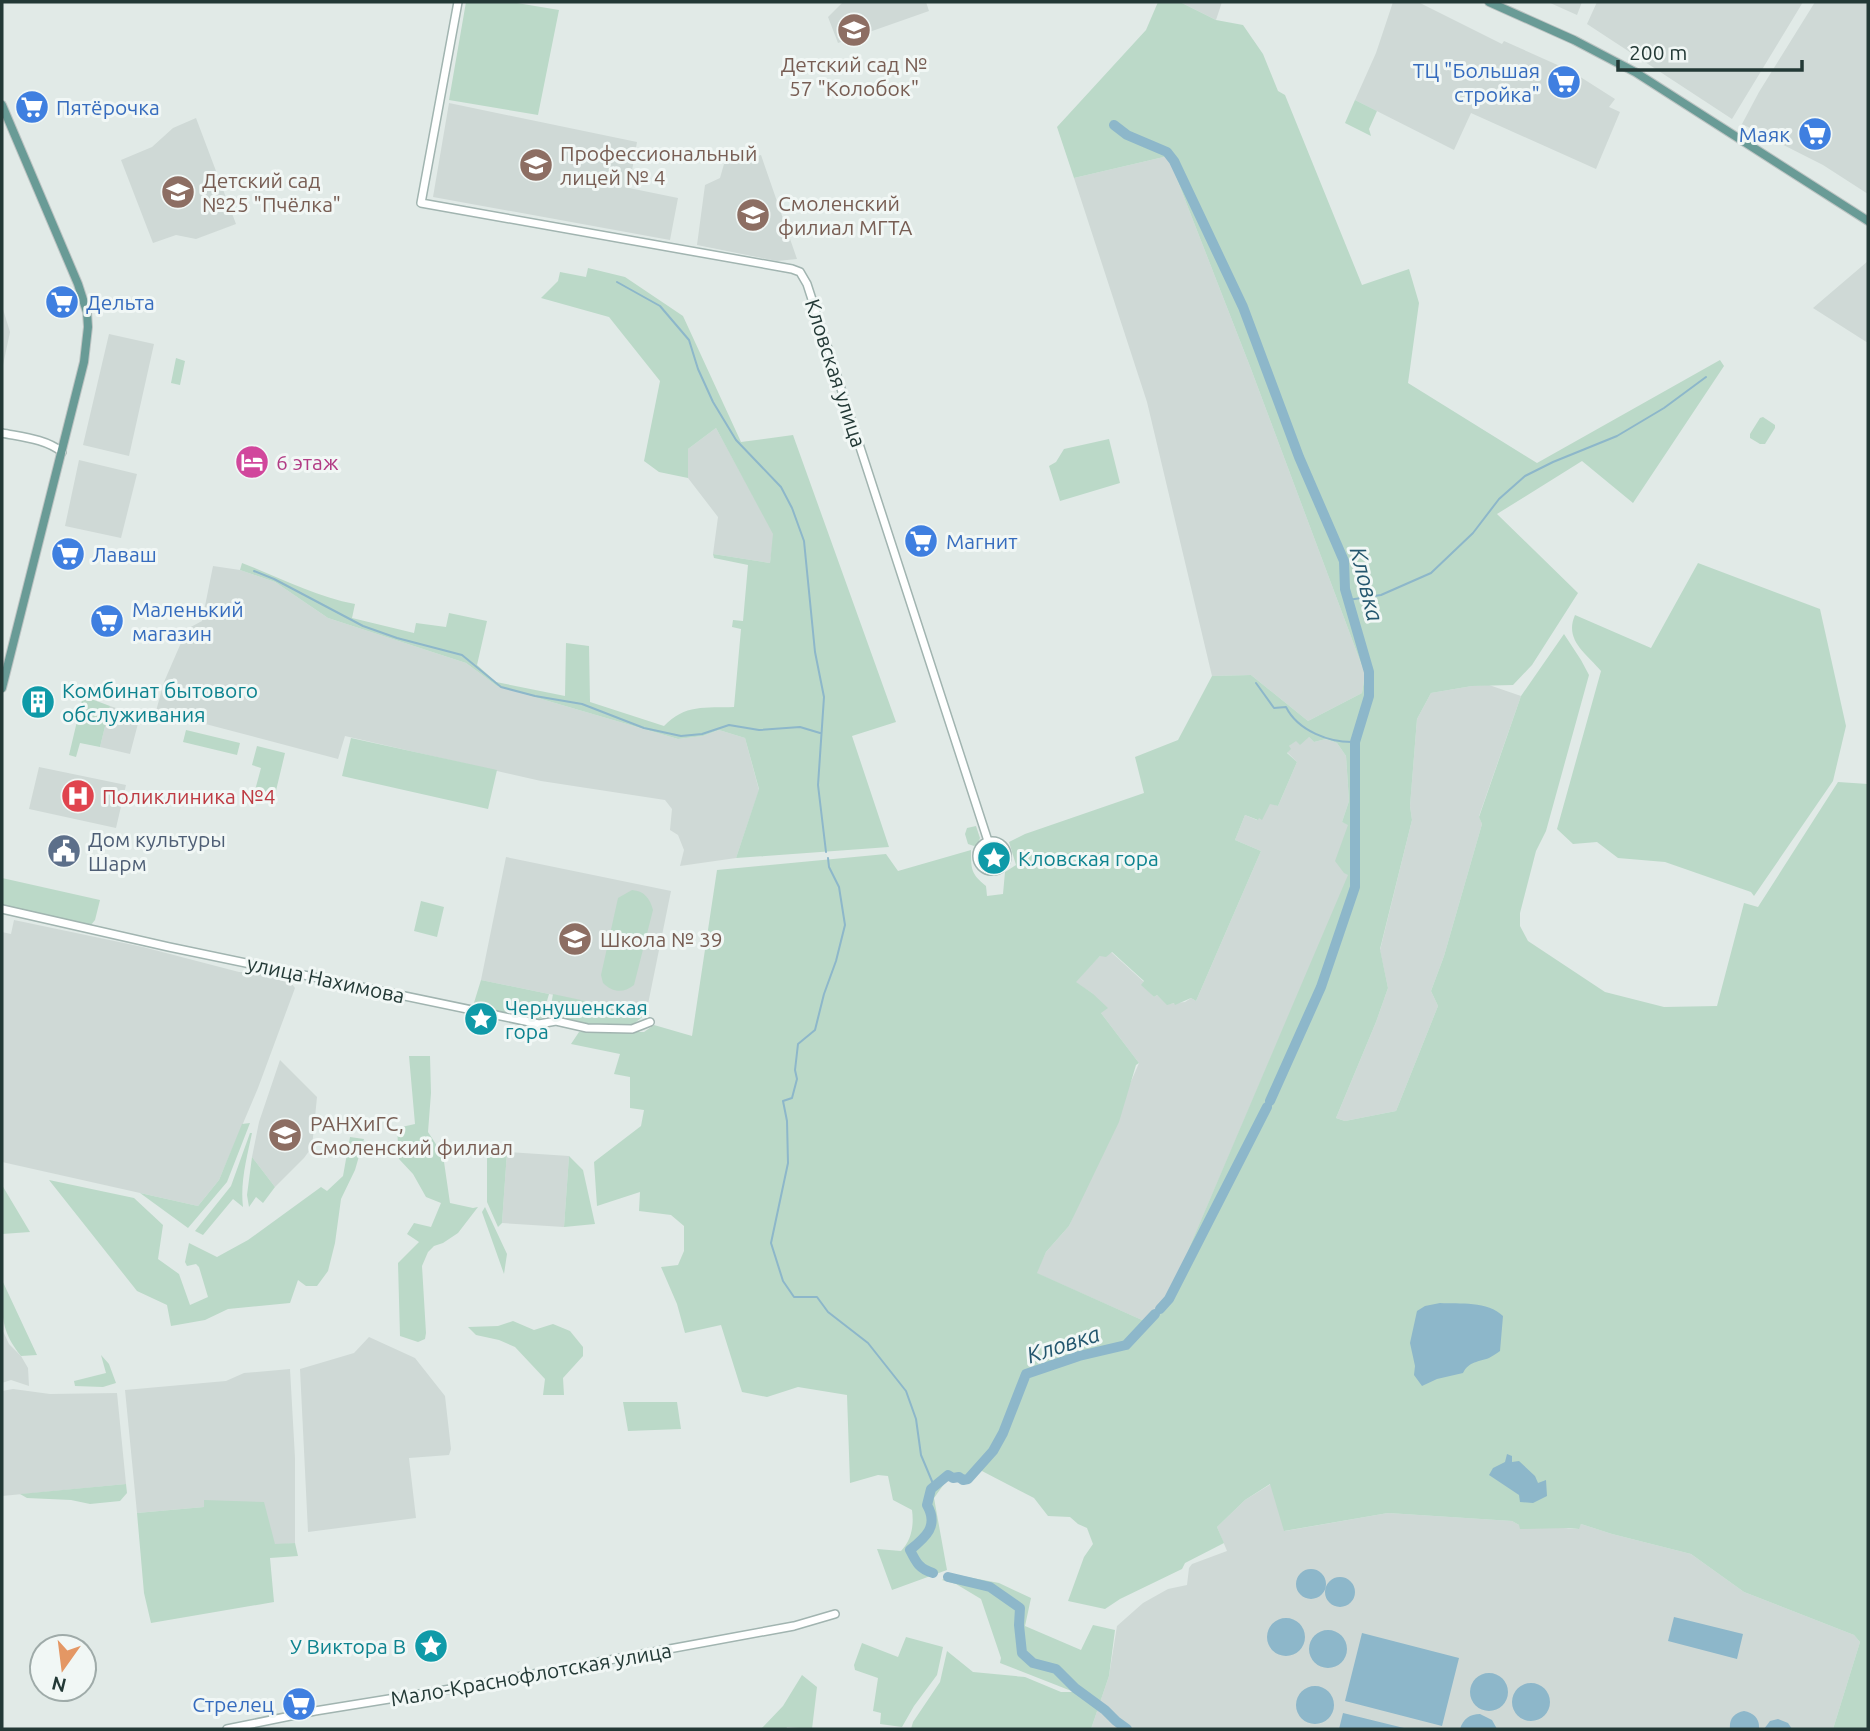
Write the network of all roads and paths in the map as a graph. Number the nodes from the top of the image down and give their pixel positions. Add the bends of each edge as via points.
1 (458, 2) edge
2 (1489, 2) edge
3 (2, 105) edge
4 (1868, 221) edge
5 (2, 433) edge
6 (62, 452) junction
7 (2, 688) edge
8 (988, 841) junction
9 (2, 909) edge
10 (650, 1022) dead end
11 (835, 1615) dead end
12 (226, 1729) edge

1 - 8 street, Кловская улица via 421,203 800,272
2 - 4 main road via 1634,72
3 - 6 main road via 86,312 84,362
5 - 6 street via 46,443
6 - 7 main road
8 - 8 street via 979,849 978,860 985,869 996,870 1005,863 1006,852 999,843
9 - 10 street, улица Нахимова via 539,1024 556,1021 587,1028 632,1029
11 - 12 street, Мало-Краснофлотская улица

